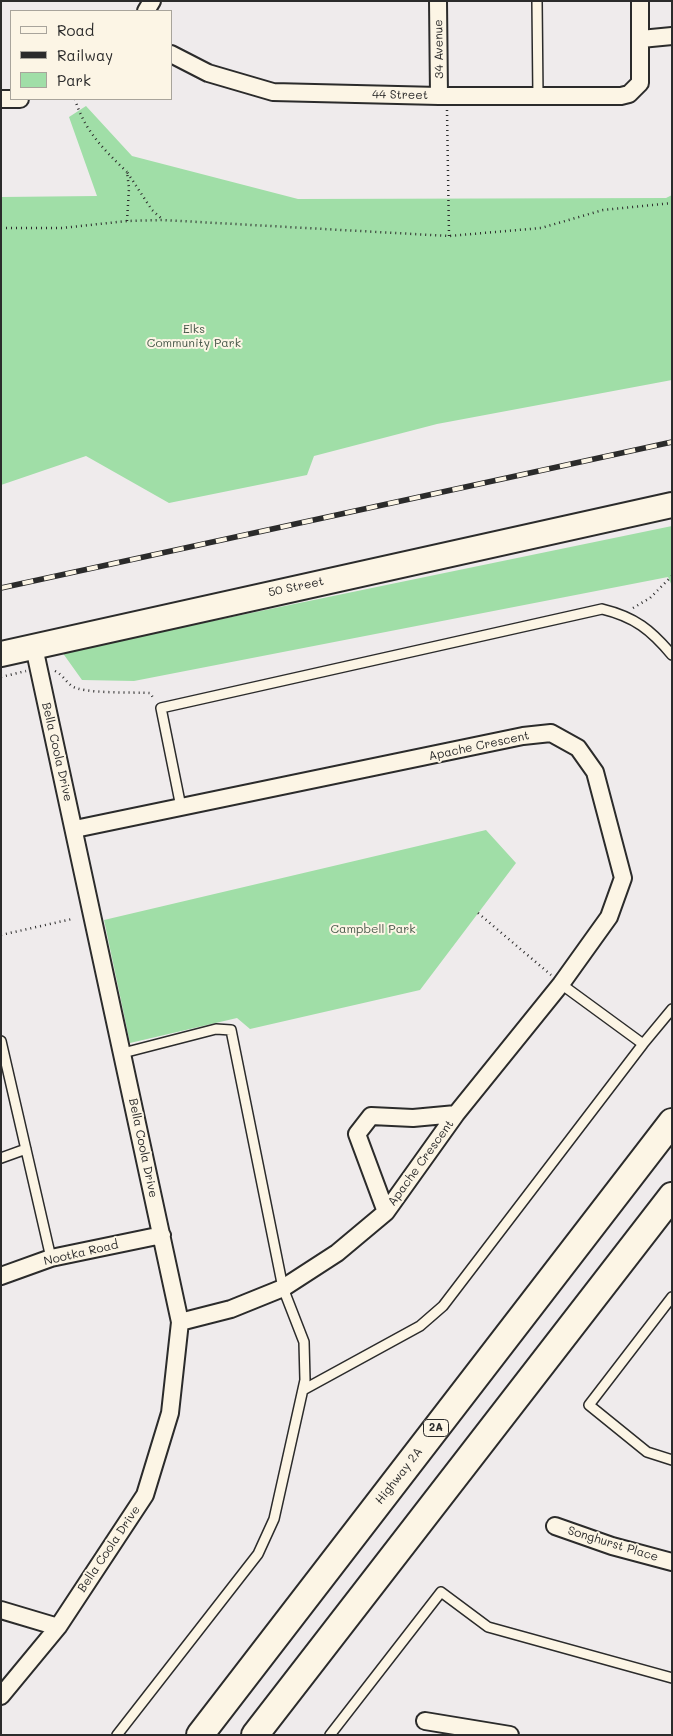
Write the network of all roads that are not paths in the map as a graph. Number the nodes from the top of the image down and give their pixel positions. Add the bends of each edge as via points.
1 (438, 1) edge
2 (537, 1) edge
3 (640, 1) edge
4 (672, 36) edge
5 (641, 39) junction
6 (172, 55) edge
7 (445, 96) junction
8 (538, 97) junction
9 (672, 505) edge
10 (672, 516) edge
11 (591, 523) junction
12 (1, 654) edge
13 (672, 654) edge
14 (36, 657) junction
15 (181, 806) junction
16 (75, 829) junction
17 (561, 984) junction
18 (672, 1009) edge
19 (1, 1041) edge
20 (643, 1044) junction
21 (123, 1053) junction
22 (456, 1114) junction
23 (672, 1122) edge
24 (26, 1150) junction
25 (1, 1158) edge
26 (672, 1196) edge
27 (386, 1212) junction
28 (162, 1235) junction
29 (51, 1258) junction
30 (1, 1276) edge
31 (283, 1288) junction
32 (672, 1297) edge
33 (180, 1322) junction
34 (303, 1390) junction
35 (672, 1460) edge
36 (555, 1526) dead end
37 (672, 1562) edge
38 (1, 1610) edge
39 (58, 1626) junction
40 (672, 1678) edge
41 (1, 1696) edge
42 (425, 1721) dead end
43 (117, 1735) edge
44 (200, 1735) edge
45 (255, 1735) edge
46 (330, 1735) edge
47 (510, 1735) edge

1 - 7 street, 34 Avenue
2 - 8 lane
3 - 5 street
4 - 5 street
5 - 8 street, 44 Street via 641,77 636,90 629,94
6 - 7 street, 44 Street via 208,73 273,92
7 - 8 street, 44 Street
9 - 11 main road, 50 Street
10 - 11 main road, 50 Street
11 - 14 main road, 50 Street via 196,609
12 - 14 main road, 50 Street
13 - 15 lane via 652,631 623,614 602,609 161,708
14 - 16 street, Bella Coola Drive
15 - 16 street, Apache Crescent
15 - 17 street, Apache Crescent via 551,733 578,748 595,772 623,878 609,916
16 - 21 street, Bella Coola Drive
17 - 20 lane
17 - 22 street, Apache Crescent
18 - 20 lane
19 - 24 lane
20 - 34 lane via 442,1306 420,1326
21 - 28 street, Bella Coola Drive
21 - 31 lane via 216,1029 231,1030
22 - 27 street, Apache Crescent
22 - 27 street, Apache Crescent via 413,1118 371,1116 357,1134
23 - 44 main road, Highway 2A / 2A
24 - 25 lane
24 - 29 lane
26 - 45 main road
27 - 31 street, Apache Crescent via 337,1253
28 - 29 street, Nootka Road
28 - 33 street, Bella Coola Drive
29 - 30 street, Nootka Road
31 - 33 street, Apache Crescent via 231,1309
31 - 34 lane via 304,1342
32 - 35 lane via 589,1405 647,1452
33 - 39 street, Bella Coola Drive via 170,1413 145,1495
34 - 43 lane via 274,1519 258,1554
36 - 37 street, Songhurst Place
38 - 39 street
39 - 41 street, Bella Coola Drive
40 - 46 lane via 488,1627 441,1592
42 - 47 street

